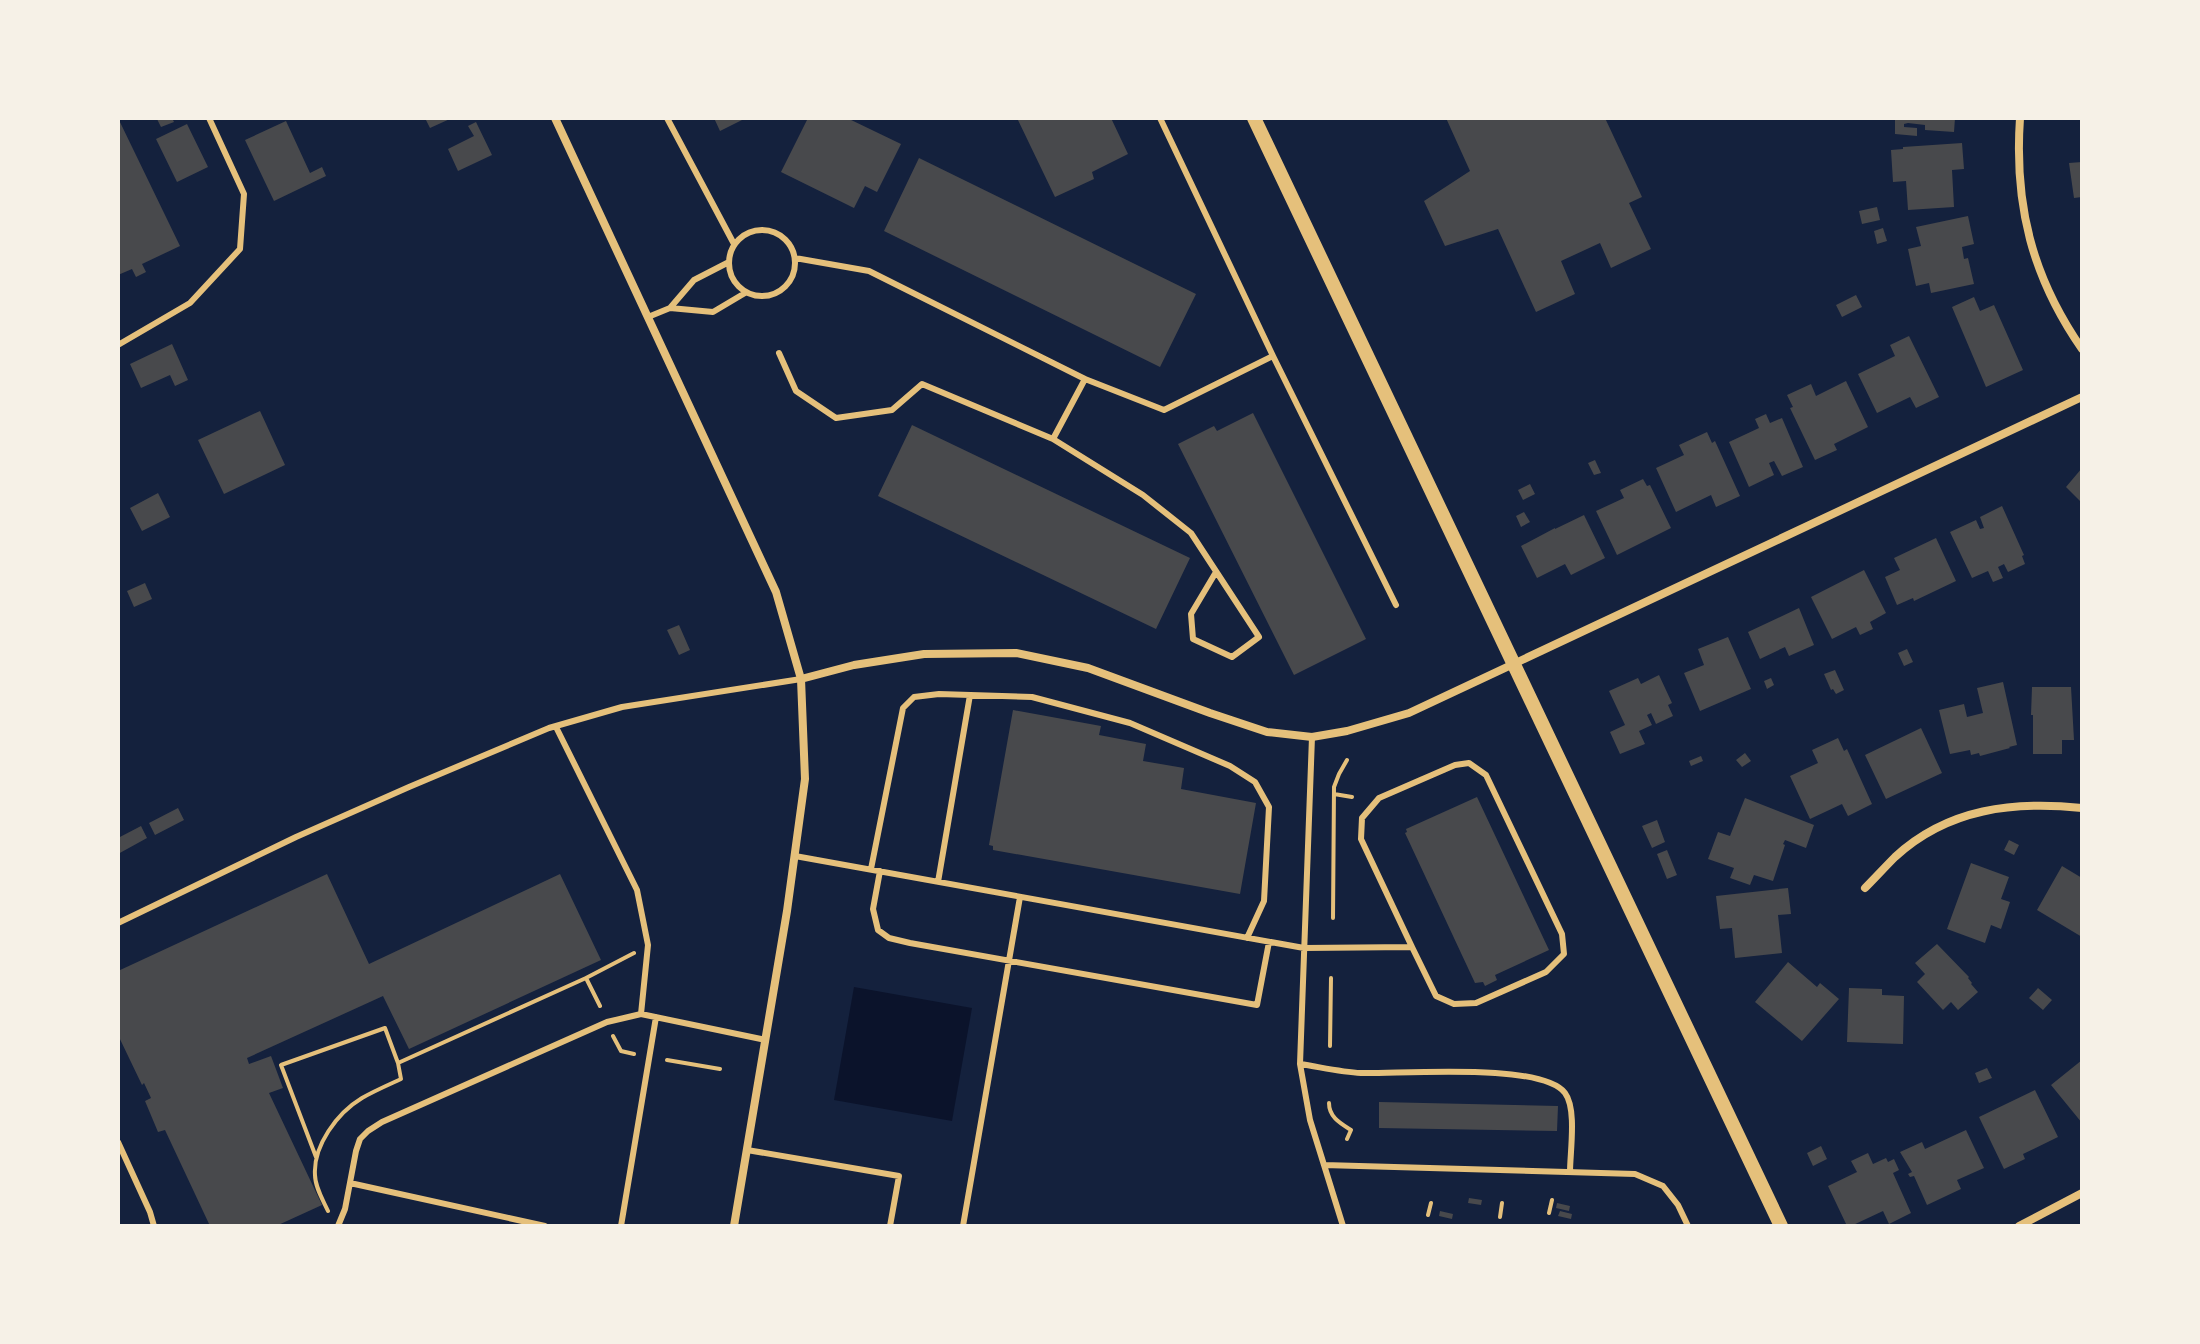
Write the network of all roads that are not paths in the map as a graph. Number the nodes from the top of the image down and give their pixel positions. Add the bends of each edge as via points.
1 (209, 118) edge
2 (555, 118) edge
3 (667, 118) edge
4 (1160, 118) edge
5 (1254, 118) edge
6 (2020, 118) edge
7 (734, 244) junction
8 (795, 258) junction
9 (729, 262) junction
10 (745, 293) junction
11 (670, 308) junction
12 (648, 317) junction
13 (118, 345) edge
14 (2082, 349) edge
15 (779, 353) dead end
16 (1273, 356) junction
17 (1085, 379) junction
18 (2082, 397) edge
19 (1053, 439) junction
20 (1216, 572) junction
21 (1396, 605) dead end
22 (1515, 664) junction
23 (801, 679) junction
24 (970, 695) junction
25 (556, 727) junction
26 (1312, 737) junction
27 (2082, 808) edge
28 (795, 856) junction
29 (871, 869) junction
30 (880, 871) junction
31 (938, 882) junction
32 (1865, 888) dead end
33 (1020, 897) junction
34 (118, 923) edge
35 (1247, 938) junction
36 (1269, 942) junction
37 (1412, 947) junction
38 (1304, 948) junction
39 (1009, 961) junction
40 (641, 1014) junction
41 (656, 1017) junction
42 (766, 1040) junction
43 (1300, 1064) junction
44 (118, 1142) edge
45 (747, 1150) junction
46 (1324, 1165) junction
47 (1570, 1172) junction
48 (350, 1183) junction
49 (2082, 1193) edge
50 (154, 1226) edge
51 (338, 1226) edge
52 (545, 1226) edge
53 (621, 1226) edge
54 (734, 1226) edge
55 (890, 1226) edge
56 (963, 1226) edge
57 (1343, 1226) edge
58 (1688, 1226) edge
59 (1781, 1226) edge
60 (2019, 1226) edge

1 - 13 lane via 244,194 240,249 190,303
2 - 12 street
3 - 7 lane
4 - 16 lane
5 - 22 street
6 - 14 street via 2017,155 2023,215 2041,275
7 - 8 lane via 764,230 785,239
7 - 9 lane
8 - 10 lane via 796,269 786,288 767,297
8 - 17 lane via 869,271
9 - 10 lane via 731,277
9 - 11 lane via 694,280
10 - 11 lane via 713,312
11 - 12 lane
12 - 23 street via 776,592
15 - 19 lane via 796,391 836,418 892,410 922,384
16 - 17 lane via 1164,410
16 - 21 lane
17 - 19 lane
18 - 22 street
19 - 20 lane via 1143,495 1191,533
20 - 20 lane via 1259,637 1232,657 1193,639 1191,614
22 - 26 street via 1409,713
22 - 59 street
23 - 25 lane via 622,707
23 - 26 street via 924,654 1016,653 1088,668 1267,732
23 - 28 street via 805,779
24 - 29 lane via 914,697 903,708
24 - 31 lane
24 - 35 lane via 1032,697 1130,723 1255,782 1269,807 1264,901
25 - 34 lane via 310,831
25 - 40 lane via 637,890 648,945
26 - 38 lane
27 - 32 street via 2022,804 1968,814 1914,842
28 - 29 lane
28 - 42 street
29 - 30 lane
30 - 31 lane
30 - 39 lane via 873,909 878,930 889,938
31 - 33 lane
33 - 35 lane
33 - 39 lane
35 - 36 lane
36 - 38 lane
36 - 39 lane via 1257,1005
37 - 37 lane via 1361,839 1362,818 1379,798 1469,763 1486,775 1562,934 1564,954 1546,972 1476,1003 1454,1004 1436,996
37 - 38 lane
38 - 43 lane
39 - 56 lane
40 - 41 lane
40 - 48 lane via 607,1022 382,1122 360,1139
41 - 42 lane
41 - 53 lane
42 - 45 street
43 - 46 lane
43 - 47 lane via 1357,1073 1478,1071 1553,1082 1572,1107
44 - 50 lane
45 - 54 street
45 - 55 lane via 899,1176
46 - 47 lane
46 - 57 lane
47 - 58 lane via 1635,1174 1663,1186
48 - 51 lane
48 - 52 lane
49 - 60 street

